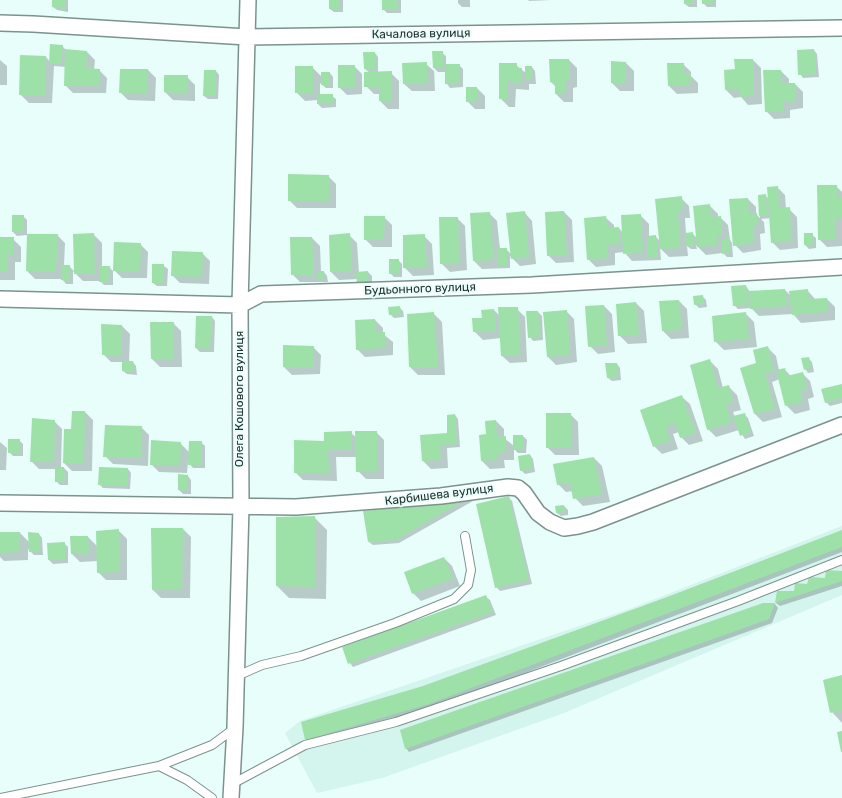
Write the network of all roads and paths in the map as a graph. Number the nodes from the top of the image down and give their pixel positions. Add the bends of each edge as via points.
1 (248, 0) edge
2 (0, 23) edge
3 (842, 28) edge
4 (247, 37) junction
5 (842, 267) edge
6 (0, 299) edge
7 (240, 305) junction
8 (842, 425) edge
9 (0, 503) edge
10 (241, 506) junction
11 (464, 536) dead end
12 (842, 560) edge
13 (236, 676) junction
14 (235, 727) junction
15 (159, 766) junction
16 (232, 791) edge
17 (0, 798) edge
18 (212, 798) edge

1 - 4 street, Олега Кошового вулиця
2 - 4 street, Качалова вулиця
3 - 4 street, Качалова вулиця
4 - 7 street, Олега Кошового вулиця
5 - 7 street, Будьонного вулиця via 532,286 261,294
6 - 7 street, Будьонного вулиця
7 - 10 street, Олега Кошового вулиця
8 - 10 street, Карбишева вулиця via 610,515 564,528 538,513 518,488 508,487 378,502 296,507
9 - 10 street, Карбишева вулиця
10 - 13 street, Олега Кошового вулиця
11 - 13 lane via 471,570 468,585 454,599 395,623
12 - 16 lane via 542,672 396,722 306,745
13 - 14 street, Олега Кошового вулиця
14 - 15 lane via 212,745
14 - 16 street, Олега Кошового вулиця
15 - 17 lane
15 - 18 lane

